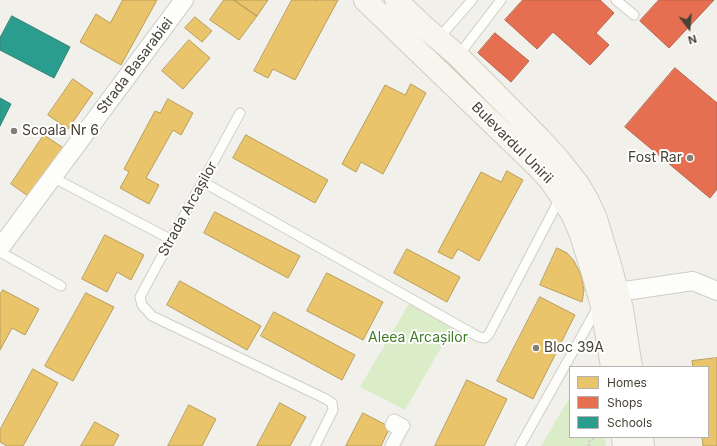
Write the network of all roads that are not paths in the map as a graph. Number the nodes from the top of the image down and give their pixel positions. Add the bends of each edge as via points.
1 (184, 0) edge
2 (365, 0) edge
3 (472, 0) edge
4 (501, 0) edge
5 (616, 0) edge
6 (404, 3) edge
7 (634, 15) dead end
8 (438, 39) junction
9 (458, 56) junction
10 (240, 113) dead end
11 (52, 177) junction
12 (572, 177) junction
13 (202, 182) junction
14 (561, 196) junction
15 (170, 239) junction
16 (0, 248) edge
17 (0, 252) edge
18 (61, 286) dead end
19 (717, 291) edge
20 (609, 297) junction
21 (612, 366) edge
22 (631, 366) edge
23 (403, 426) dead end
24 (315, 446) edge
25 (392, 446) edge
26 (520, 446) edge

1 - 11 street, Strada Basarabiei
2 - 14 main road, Bulevardul Unirii via 536,165
3 - 8 lane
4 - 9 lane
5 - 7 lane
6 - 8 main road, Bulevardul Unirii via 421,24
8 - 9 main road, Bulevardul Unirii
9 - 12 main road, Bulevardul Unirii via 540,139
10 - 13 lane, Strada Arcașilor
11 - 15 lane
11 - 16 street, Strada Basarabiei
12 - 14 street
12 - 20 main road, Bulevardul Unirii via 588,201 609,259
13 - 14 lane via 479,337 485,338
13 - 15 lane, Strada Arcașilor
14 - 20 main road, Bulevardul Unirii via 580,232 592,270
15 - 24 lane, Strada Arcașilor via 140,297 142,306 152,316 332,403 333,410
17 - 18 lane
19 - 20 street via 696,276
20 - 21 main road, Bulevardul Unirii
20 - 22 main road, Bulevardul Unirii via 622,309
20 - 26 lane
23 - 25 street via 394,421 392,425 401,429

